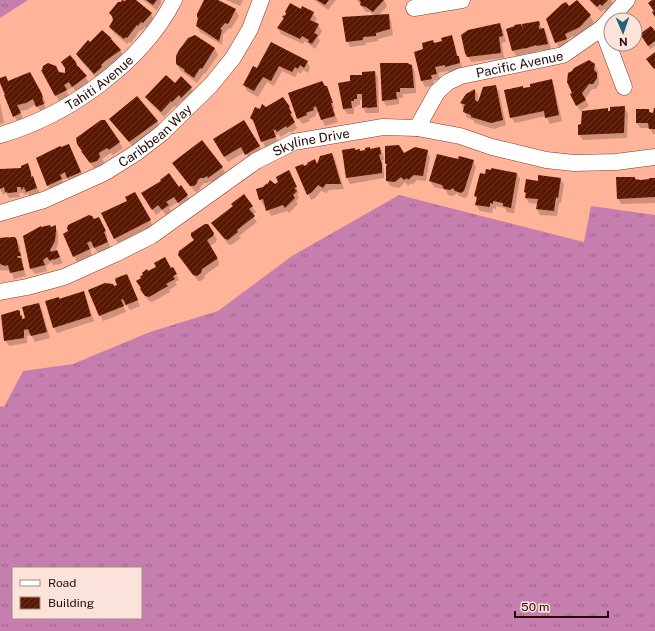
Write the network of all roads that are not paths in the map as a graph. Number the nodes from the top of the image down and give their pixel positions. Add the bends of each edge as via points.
1 (174, 0) edge
2 (262, 0) edge
3 (462, 0) edge
4 (627, 0) edge
5 (414, 8) dead end
6 (602, 28) junction
7 (624, 87) dead end
8 (417, 128) junction
9 (0, 135) edge
10 (655, 157) edge
11 (0, 213) edge
12 (0, 292) edge

1 - 9 street, Tahiti Avenue via 145,41 121,67 98,85 43,120
2 - 11 street, Caribbean Way via 233,58 211,85 136,154 104,173 44,200
3 - 5 street
4 - 6 street, Pacific Avenue
6 - 7 street
6 - 8 street, Pacific Avenue via 563,55 461,76 448,82 437,92
8 - 10 street, Skyline Drive via 574,163 616,162
8 - 12 street, Skyline Drive via 383,127 294,142 256,161 150,236 115,254 64,276

